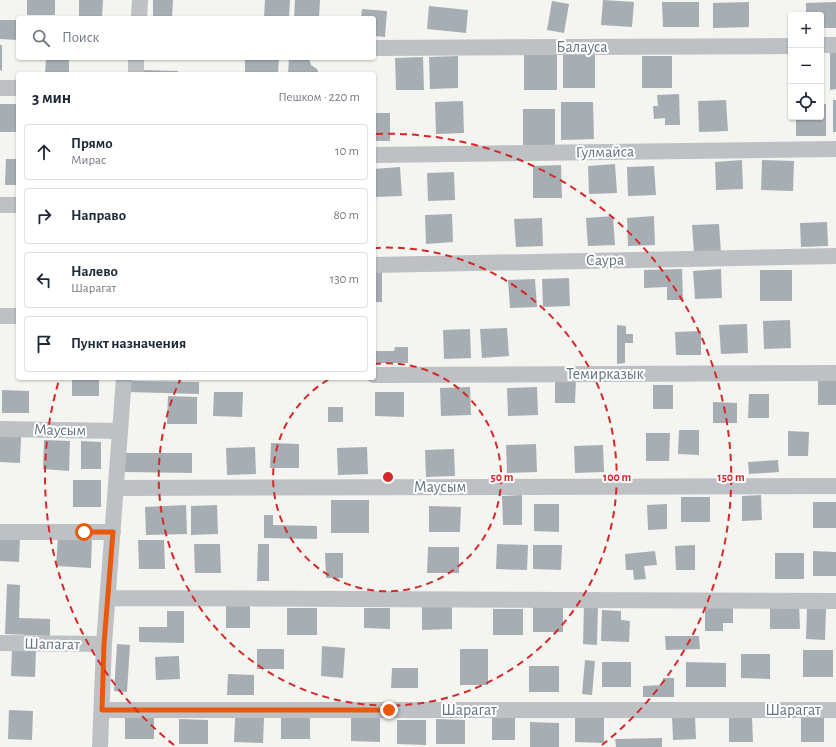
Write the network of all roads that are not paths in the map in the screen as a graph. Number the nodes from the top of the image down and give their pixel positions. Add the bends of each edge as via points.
1 (140, 0) edge
2 (139, 16) edge
3 (824, 45) edge
4 (836, 45) edge
5 (788, 46) edge
6 (376, 48) edge
7 (136, 60) edge
8 (136, 72) edge
9 (0, 88) edge
10 (16, 88) edge
11 (836, 149) edge
12 (376, 155) edge
13 (0, 205) edge
14 (16, 205) edge
15 (836, 256) edge
16 (376, 265) edge
17 (0, 316) edge
18 (16, 316) edge
19 (836, 373) edge
20 (376, 375) edge
21 (124, 380) edge
22 (0, 429) edge
23 (119, 431) junction
24 (836, 486) edge
25 (116, 488) junction
26 (0, 532) edge
27 (113, 532) junction
28 (108, 598) junction
29 (836, 601) edge
30 (0, 643) edge
31 (104, 644) junction
32 (102, 710) junction
33 (836, 710) edge
34 (100, 747) edge

1 - 2 street
3 - 4 street
5 - 6 street, Балауса
7 - 8 street
9 - 10 street
11 - 12 street, Гулмайса
13 - 14 street
15 - 16 street, Саура
17 - 18 street
19 - 20 street, Темирказык
21 - 23 street
22 - 23 street, Маусым
23 - 25 street
24 - 25 street, Маусым
25 - 27 street
26 - 27 street
27 - 28 street
28 - 29 street
28 - 31 street
30 - 31 street, Шапагат
31 - 32 street
32 - 33 street, Шарагат
32 - 34 street

